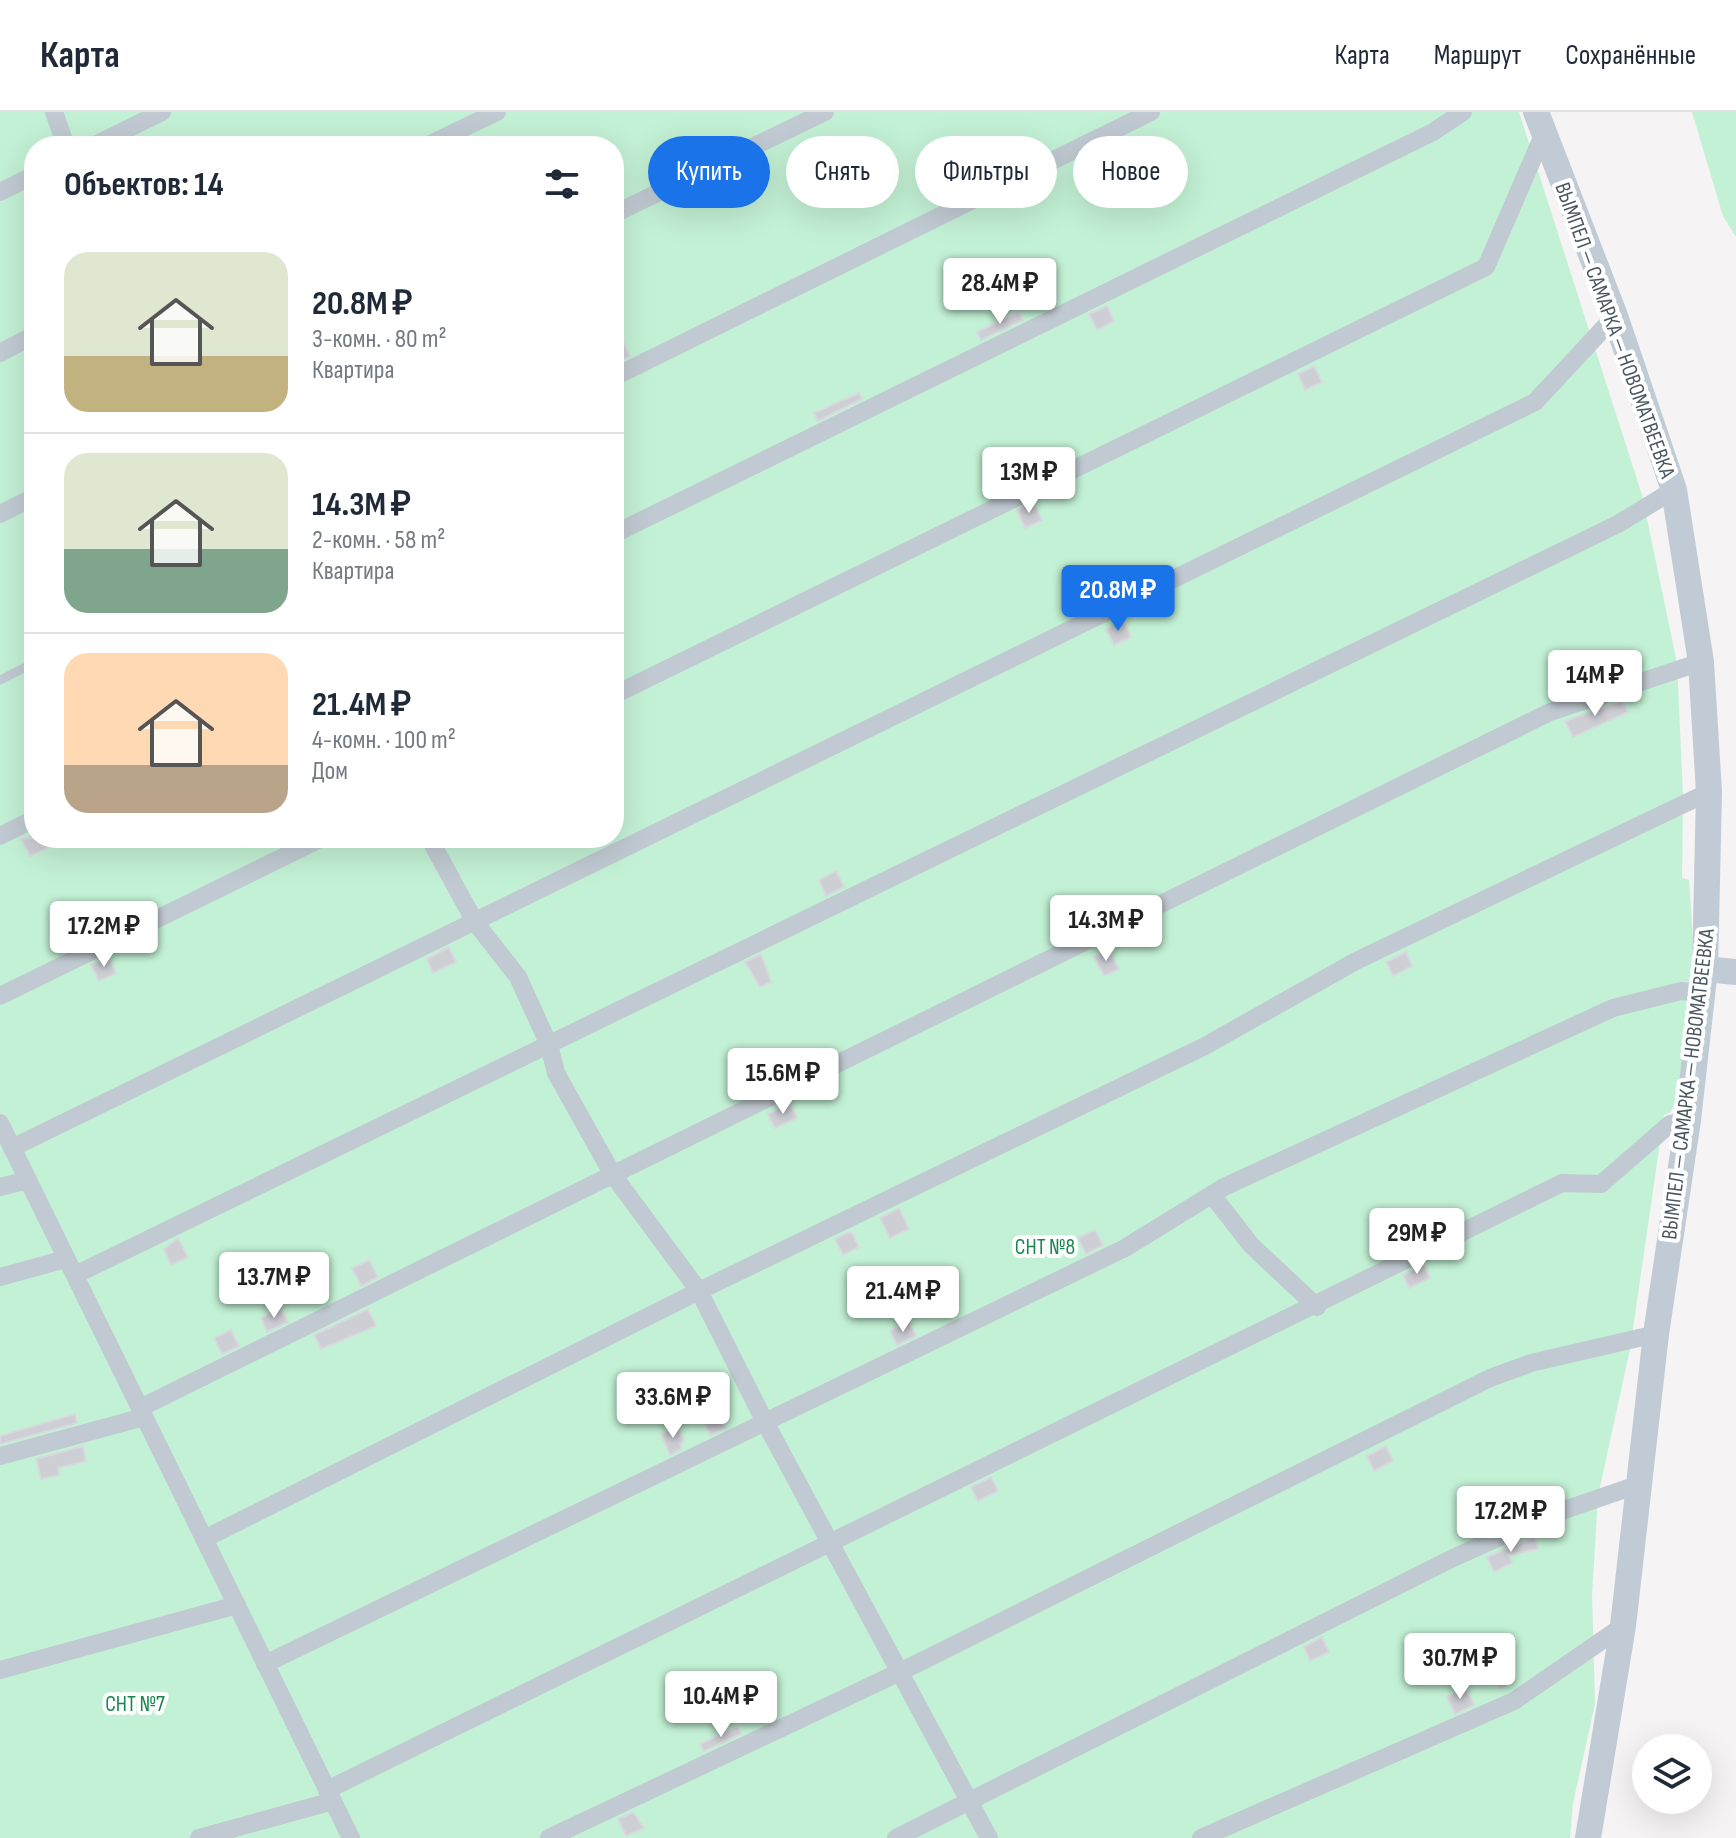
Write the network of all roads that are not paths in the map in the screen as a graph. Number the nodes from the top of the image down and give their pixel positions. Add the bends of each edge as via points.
1 (54, 112) edge
2 (162, 112) edge
3 (497, 112) edge
4 (825, 112) edge
5 (1151, 112) edge
6 (1463, 112) edge
7 (1540, 122) edge
8 (62, 136) edge
9 (113, 136) edge
10 (447, 136) edge
11 (24, 180) edge
12 (0, 192) edge
13 (624, 209) edge
14 (1615, 316) junction
15 (24, 340) edge
16 (0, 353) edge
17 (624, 372) edge
18 (1674, 490) junction
19 (24, 502) edge
20 (0, 514) edge
21 (624, 529) edge
22 (1701, 662) junction
23 (24, 668) edge
24 (0, 680) edge
25 (624, 690) edge
26 (1709, 792) junction
27 (24, 824) edge
28 (0, 836) edge
29 (302, 848) edge
30 (434, 848) edge
31 (475, 922) junction
32 (1736, 972) edge
33 (1703, 981) junction
34 (0, 996) edge
35 (549, 1045) junction
36 (1688, 1120) junction
37 (0, 1123) edge
38 (12, 1148) junction
39 (613, 1175) junction
40 (28, 1180) junction
41 (0, 1187) edge
42 (1212, 1195) junction
43 (70, 1267) junction
44 (0, 1277) edge
45 (699, 1291) junction
46 (1317, 1307) junction
47 (1656, 1334) junction
48 (142, 1413) junction
49 (765, 1422) junction
50 (0, 1456) edge
51 (1637, 1485) junction
52 (204, 1539) junction
53 (831, 1543) junction
54 (237, 1605) junction
55 (1623, 1626) junction
56 (265, 1664) junction
57 (0, 1670) edge
58 (902, 1671) junction
59 (330, 1796) junction
60 (970, 1802) junction
61 (199, 1838) edge
62 (351, 1838) edge
63 (549, 1838) edge
64 (896, 1838) edge
65 (989, 1838) edge
66 (1201, 1838) edge
67 (1588, 1838) edge

1 - 8 street
2 - 9 street
3 - 10 street
4 - 13 street
5 - 17 street
6 - 21 street via 1419,139
7 - 14 main road, ВЫМПЕЛ — САМАРКА — НОВОМАТВЕЕВКА
7 - 25 street via 1486,267
11 - 12 street
14 - 18 main road, ВЫМПЕЛ — САМАРКА — НОВОМАТВЕЕВКА
14 - 31 street via 1535,402
15 - 16 street
18 - 22 main road, ВЫМПЕЛ — САМАРКА — НОВОМАТВЕЕВКА
18 - 35 street via 1618,524
19 - 20 street
22 - 26 main road, ВЫМПЕЛ — САМАРКА — НОВОМАТВЕЕВКА
22 - 39 street via 1550,712
23 - 24 lane
26 - 33 main road, ВЫМПЕЛ — САМАРКА — НОВОМАТВЕЕВКА
26 - 45 street via 1356,961 1205,1046
27 - 28 street
29 - 34 street
30 - 31 street
31 - 35 street via 518,977
31 - 38 street
32 - 33 main road
33 - 36 main road, ВЫМПЕЛ — САМАРКА — НОВОМАТВЕЕВКА
33 - 42 street via 1613,1008
35 - 39 street via 556,1073
35 - 43 street
36 - 46 street via 1670,1124 1601,1184 1562,1183
36 - 47 main road, ВЫМПЕЛ — САМАРКА — НОВОМАТВЕЕВКА
37 - 38 street
38 - 40 street
39 - 45 street
39 - 48 street
40 - 41 street
40 - 43 street
42 - 46 street via 1251,1245
42 - 49 street via 1125,1248
43 - 44 street
43 - 48 street
45 - 49 street
45 - 52 street
46 - 53 street
47 - 51 main road, ВЫМПЕЛ — САМАРКА — НОВОМАТВЕЕВКА
47 - 58 street via 1490,1378
48 - 50 street
48 - 52 street
49 - 53 street
49 - 56 street
51 - 55 main road, ВЫМПЕЛ — САМАРКА — НОВОМАТВЕЕВКА
51 - 60 street via 1547,1516 1453,1558
52 - 54 street
53 - 58 street
53 - 59 street
54 - 56 street
54 - 57 street
55 - 66 street via 1514,1701
55 - 67 main road, ВЫМПЕЛ — САМАРКА — НОВОМАТВЕЕВКА
56 - 59 street
58 - 60 street
58 - 63 street
59 - 61 street
59 - 62 street
60 - 64 street
60 - 65 street

